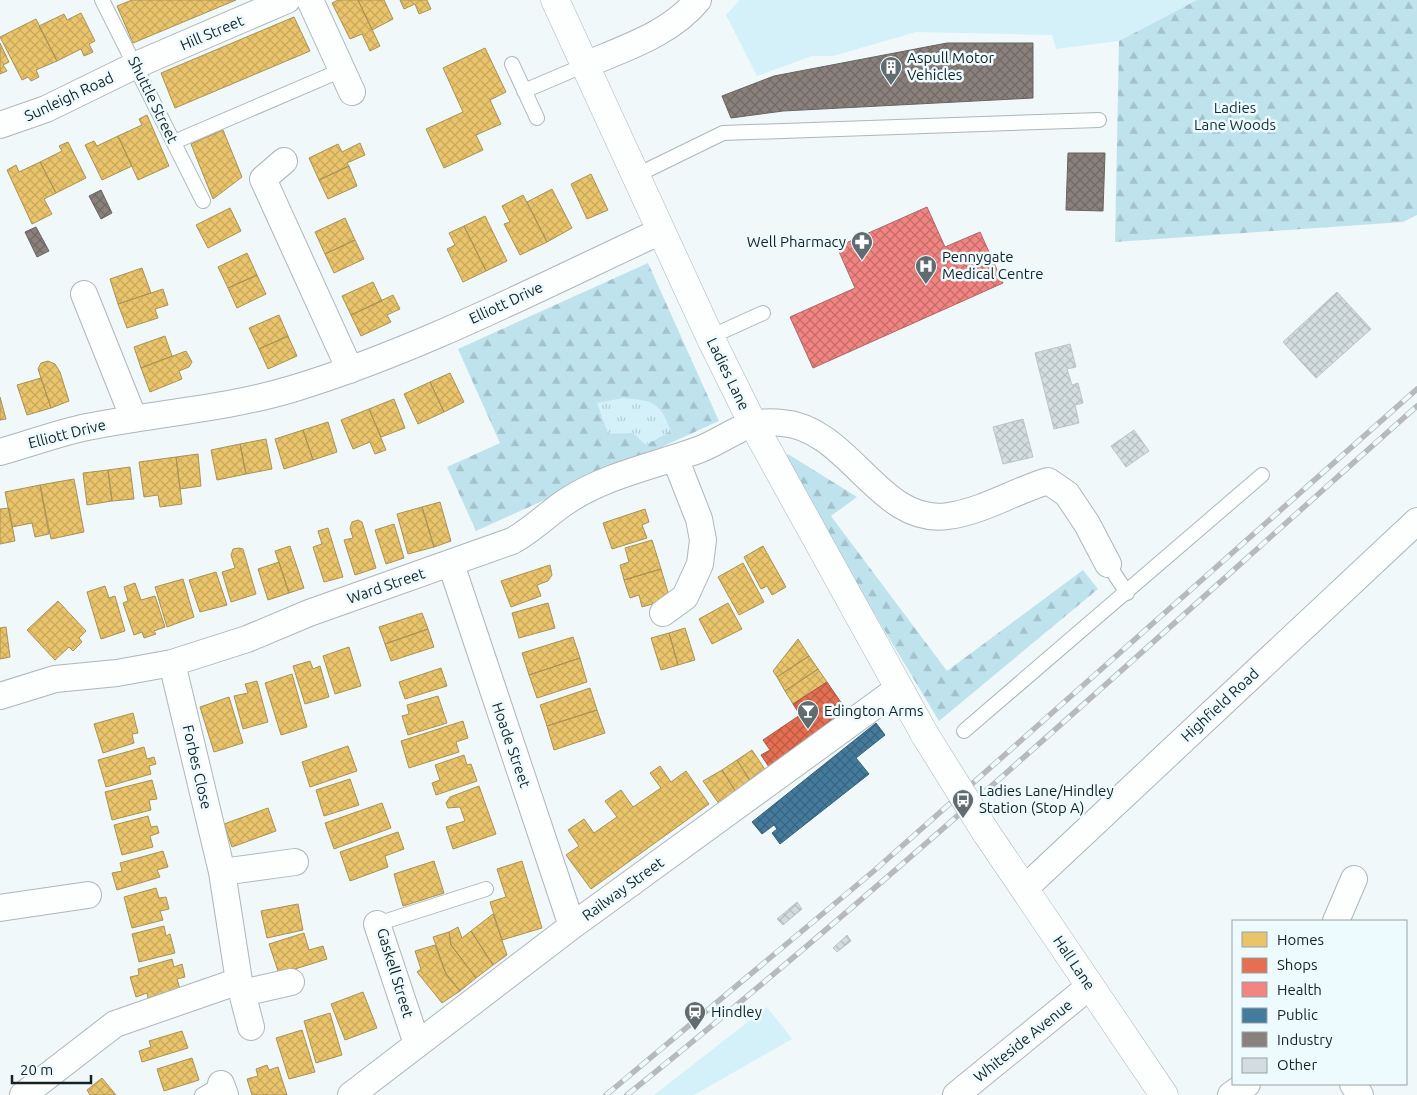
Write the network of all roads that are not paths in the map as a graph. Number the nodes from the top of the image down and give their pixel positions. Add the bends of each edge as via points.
1 (102, 0) edge
2 (287, 0) edge
3 (310, 0) edge
4 (557, 0) edge
5 (698, 0) edge
6 (512, 64) dead end
7 (136, 66) junction
8 (585, 66) junction
9 (347, 81) joint
10 (524, 91) junction
11 (537, 118) dead end
12 (1099, 120) dead end
13 (0, 125) edge
14 (174, 142) junction
15 (284, 161) dead end
16 (635, 176) junction
17 (203, 200) dead end
18 (661, 231) junction
19 (84, 294) dead end
20 (763, 313) dead end
21 (710, 337) junction
22 (350, 370) junction
23 (134, 419) junction
24 (753, 424) junction
25 (0, 452) edge
26 (675, 458) junction
27 (1262, 475) dead end
28 (1417, 520) edge
29 (451, 564) junction
30 (1108, 564) joint
31 (1127, 593) junction
32 (663, 613) dead end
33 (172, 663) junction
34 (899, 688) junction
35 (0, 696) edge
36 (964, 732) dead end
37 (985, 831) joint
38 (295, 862) dead end
39 (222, 872) junction
40 (1354, 879) dead end
41 (1024, 889) junction
42 (486, 890) dead end
43 (88, 895) dead end
44 (0, 908) edge
45 (1336, 920) edge
46 (377, 924) joint
47 (572, 926) junction
48 (291, 982) dead end
49 (1090, 986) junction
50 (240, 987) junction
51 (251, 1027) dead end
52 (417, 1044) junction
53 (1246, 1085) edge
54 (22, 1095) edge
55 (351, 1095) edge
56 (956, 1095) edge
57 (1164, 1095) edge
58 (1231, 1095) edge

1 - 7 lane, Shuttle Street
2 - 7 street, Hill Street
3 - 9 street
4 - 8 street, Ladies Lane
5 - 8 street via 665,29
6 - 10 lane
7 - 13 street, Sunleigh Road via 46,109
7 - 14 lane, Shuttle Street
8 - 10 lane
8 - 16 street, Ladies Lane
9 - 14 lane
10 - 11 lane
12 - 16 lane via 723,133
14 - 17 lane, Shuttle Street
15 - 22 street via 264,179
16 - 18 street, Ladies Lane
18 - 21 street, Ladies Lane
18 - 22 street, Elliott Drive via 420,343
19 - 23 street
20 - 21 lane
21 - 24 street, Ladies Lane
22 - 23 street, Elliott Drive via 247,400
23 - 25 street, Elliott Drive via 86,427
24 - 26 street, Ward Street via 721,441
24 - 30 street via 783,423 807,429 831,443 892,499 919,516 948,516 991,505 1023,488 1048,481 1067,494
24 - 34 street, Ladies Lane
26 - 29 street, Ward Street via 594,486 566,502 533,530
26 - 32 street via 699,518 703,540 700,564 686,598
27 - 31 lane
28 - 41 street, Highfield Road
29 - 33 street, Ward Street
29 - 47 street, Hoade Street
30 - 31 lane
31 - 36 lane
33 - 35 street, Ward Street via 55,679
33 - 39 street, Forbes Close
34 - 37 street, Ladies Lane, bridge
34 - 47 street, Railway Street
37 - 41 street, Hall Lane
38 - 39 street
39 - 50 street, Forbes Close
40 - 45 street
41 - 49 street, Hall Lane
42 - 46 lane, Gaskell Street
43 - 44 street
46 - 52 street, Gaskell Street
47 - 52 street, Railway Street
48 - 50 street
49 - 56 street, Whiteside Avenue
49 - 57 street, Hall Lane
50 - 51 street, Forbes Close
50 - 54 street via 115,1024
52 - 55 street, Railway Street
53 - 58 street

